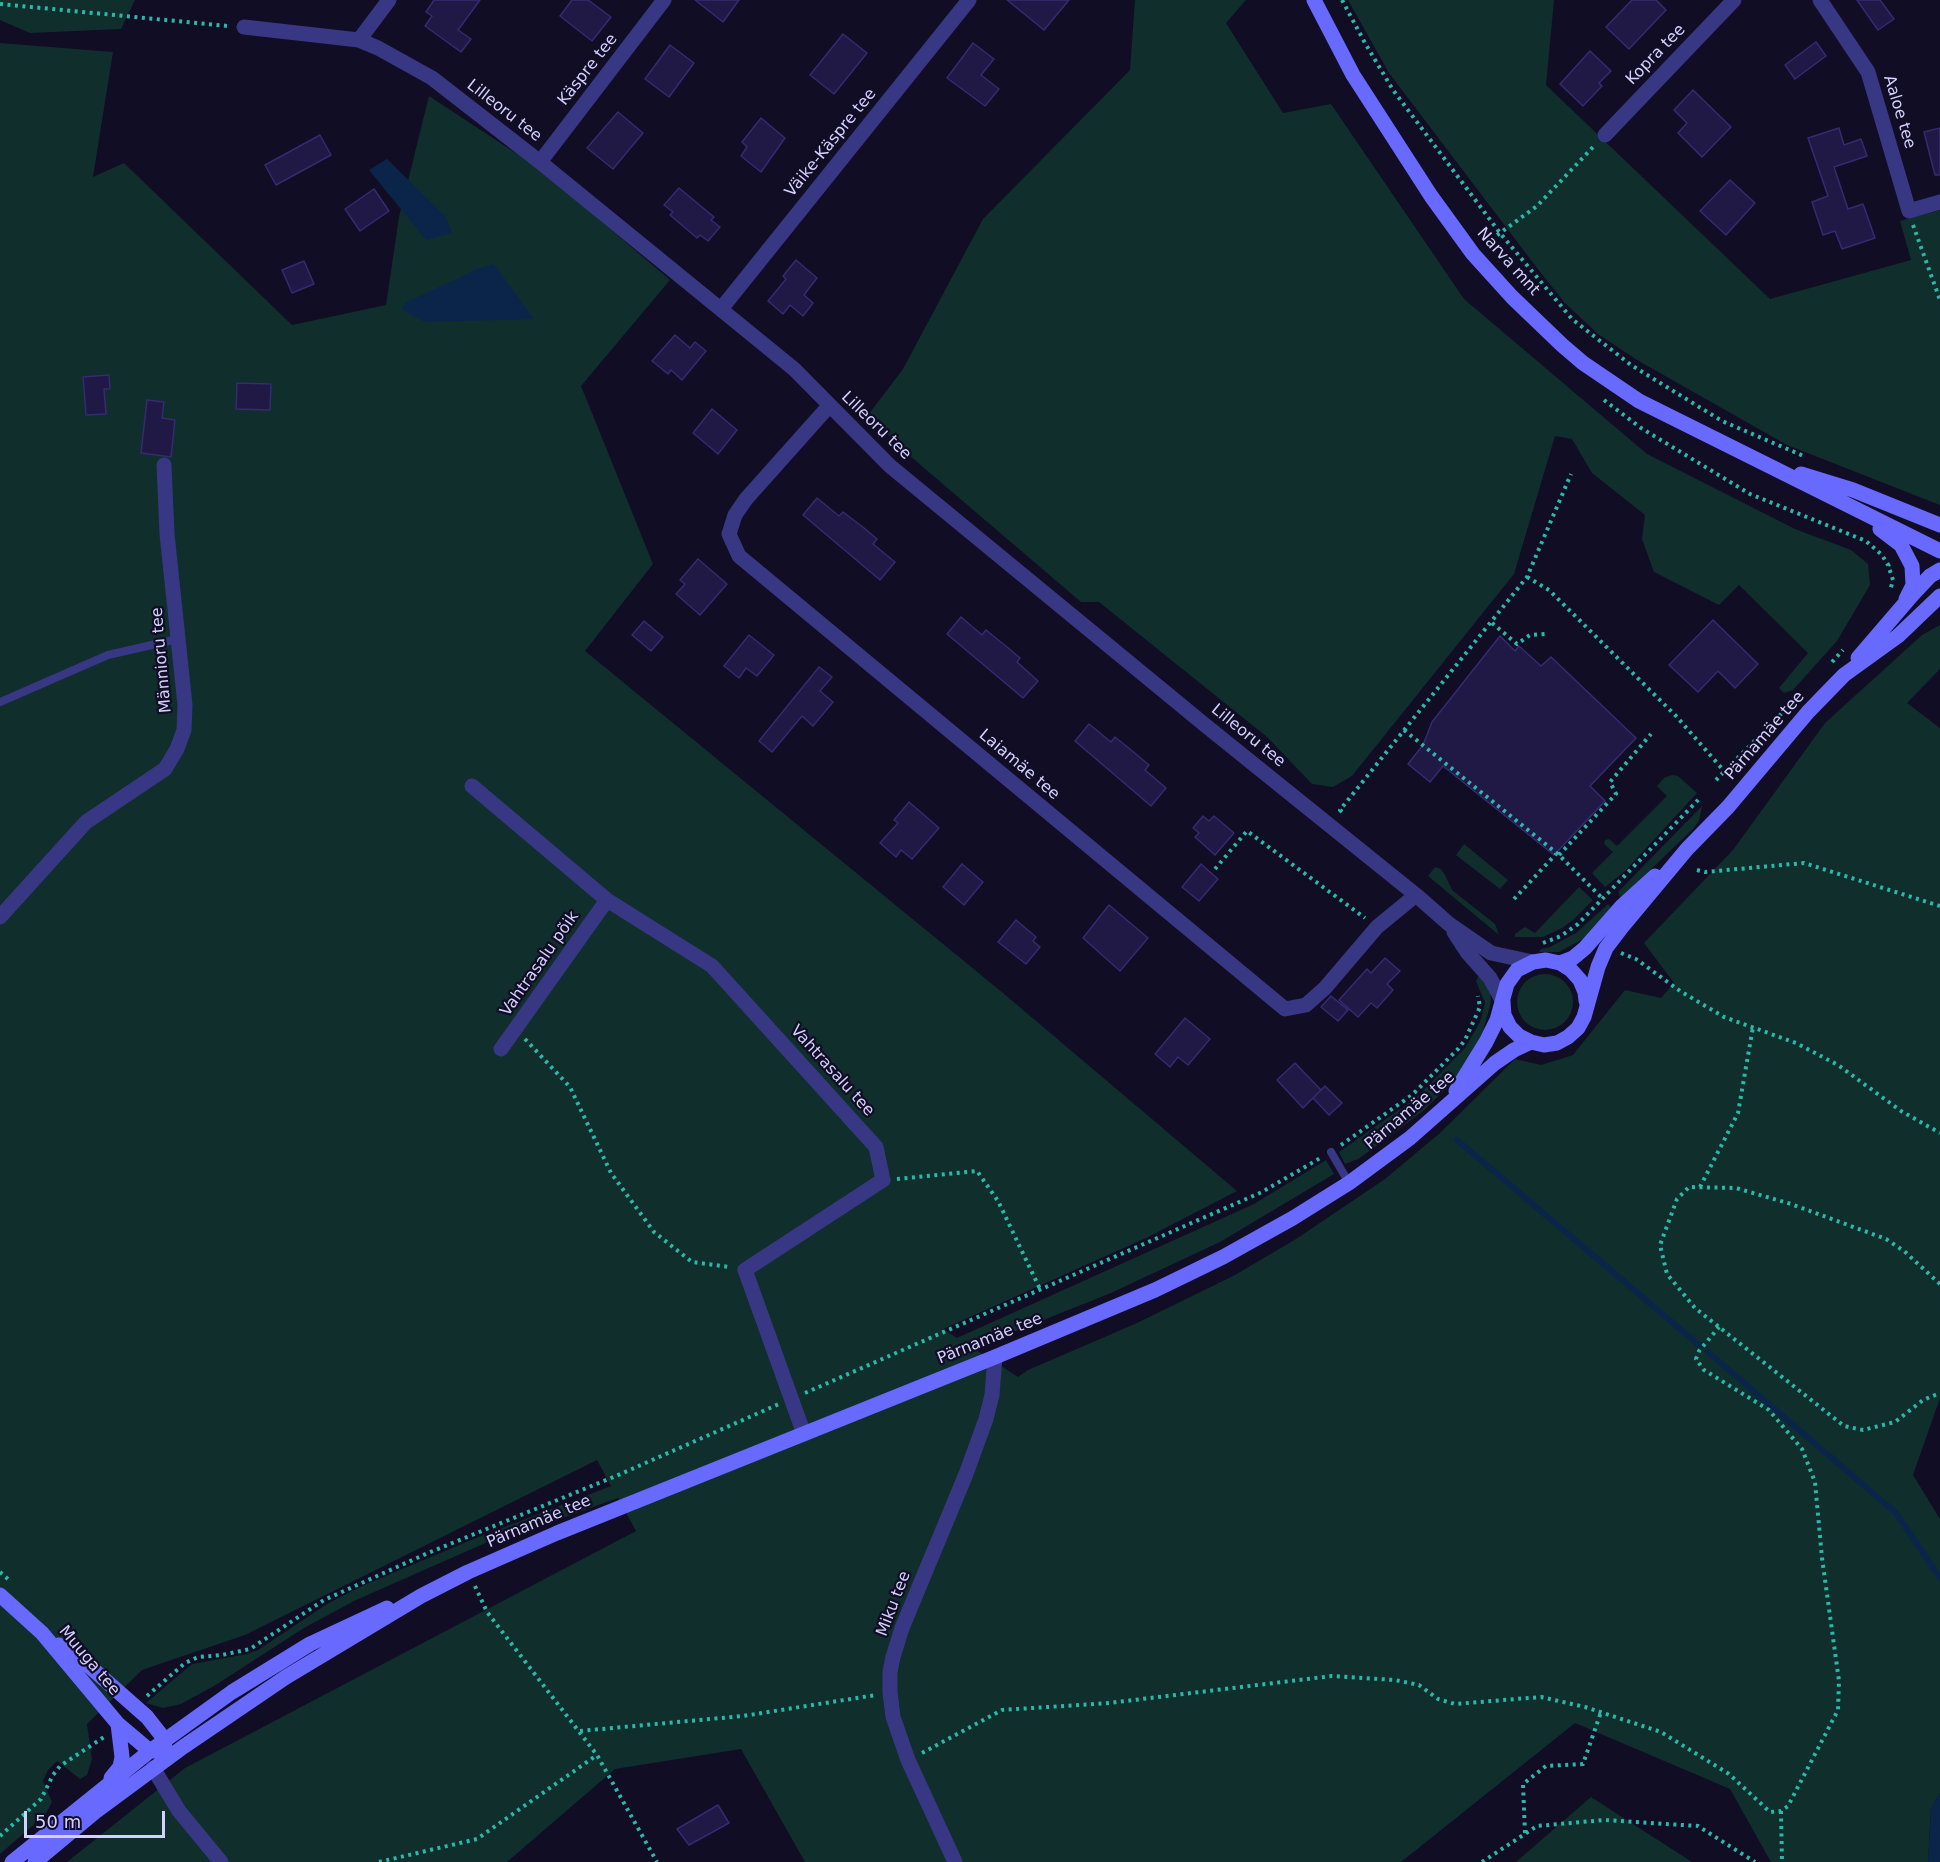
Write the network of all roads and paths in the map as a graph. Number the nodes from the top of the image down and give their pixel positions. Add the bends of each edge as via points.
1 (389, 0) edge
2 (664, 0) edge
3 (969, 0) edge
4 (1314, 0) edge
5 (1342, 0) edge
6 (1734, 0) edge
7 (1820, 0) edge
8 (0, 4) edge
9 (244, 27) joint
10 (359, 40) junction
11 (1605, 135) joint
12 (540, 162) junction
13 (1940, 202) edge
14 (1911, 217) junction
15 (1500, 233) junction
16 (1473, 254) junction
17 (1940, 300) edge
18 (721, 309) junction
19 (1600, 396) dead end
20 (829, 406) junction
21 (1814, 460) dead end
22 (1761, 461) junction
23 (164, 465) dead end
24 (1571, 474) dead end
25 (1843, 504) junction
26 (1939, 525) edge
27 (1940, 550) edge
28 (1895, 563) dead end
29 (1888, 565) junction
30 (1940, 570) edge
31 (1527, 577) junction
32 (1889, 596) dead end
33 (1940, 596) edge
34 (1904, 604) junction
35 (1940, 610) edge
36 (1492, 622) junction
37 (1546, 634) dead end
38 (1898, 636) junction
39 (178, 639) junction
40 (1846, 647) dead end
41 (1830, 664) dead end
42 (1844, 675) junction
43 (1797, 697) dead end
44 (0, 702) edge
45 (1404, 730) junction
46 (1651, 734) dead end
47 (1725, 772) junction
48 (1716, 780) dead end
49 (472, 786) dead end
50 (1701, 797) dead end
51 (1348, 817) dead end
52 (1688, 849) junction
53 (1558, 854) junction
54 (1215, 869) dead end
55 (1697, 870) dead end
56 (1416, 895) junction
57 (1514, 899) dead end
58 (1603, 899) junction
59 (607, 900) junction
60 (1940, 906) edge
61 (0, 917) edge
62 (1449, 924) junction
63 (1377, 927) junction
64 (1542, 943) dead end
65 (1606, 948) junction
66 (1533, 962) junction
67 (1560, 963) junction
68 (1474, 988) dead end
69 (1503, 1002) junction
70 (1587, 1004) junction
71 (1753, 1027) junction
72 (516, 1029) junction
73 (1531, 1042) junction
74 (501, 1049) dead end
75 (1448, 1104) junction
76 (1940, 1133) edge
77 (1331, 1152) junction
78 (883, 1180) junction
79 (1349, 1182) junction
80 (1700, 1188) junction
81 (745, 1270) junction
82 (1940, 1284) edge
83 (1040, 1289) junction
84 (1719, 1328) junction
85 (995, 1358) junction
86 (1940, 1393) edge
87 (791, 1399) junction
88 (804, 1434) junction
89 (468, 1572) junction
90 (0, 1595) edge
91 (421, 1596) junction
92 (42, 1633) junction
93 (890, 1692) junction
94 (145, 1698) dead end
95 (1601, 1712) junction
96 (113, 1729) junction
97 (579, 1731) junction
98 (183, 1747) junction
99 (159, 1748) junction
100 (597, 1755) junction
101 (908, 1760) junction
102 (153, 1768) junction
103 (103, 1789) junction
104 (1781, 1811) junction
105 (1525, 1834) junction
106 (0, 1836) edge
107 (12, 1862) edge
108 (34, 1862) edge
109 (220, 1862) edge
110 (379, 1862) edge
111 (657, 1862) edge
112 (956, 1862) edge
113 (1482, 1862) edge
114 (1755, 1862) edge
115 (1782, 1862) edge

1 - 10 street
2 - 12 street, Käspre tee
3 - 18 street, Väike-Käspre tee
4 - 16 main road, Narva mnt via 1353,75
5 - 15 path via 1393,90
6 - 11 street, Kopra tee
7 - 14 street, Aaloe tee via 1868,72
8 - 9 path
9 - 10 street, Lilleoru tee
10 - 12 street, Lilleoru tee via 432,78
11 - 15 path via 1537,206
12 - 18 street, Lilleoru tee
13 - 14 street
14 - 17 path
15 - 16 path
15 - 21 path via 1572,319 1600,342 1722,421
16 - 22 main road, Narva mnt via 1512,297 1583,363 1639,401
18 - 20 street, Lilleoru tee via 794,369
19 - 29 path via 1641,429 1750,495 1866,541
20 - 56 street, Lilleoru tee via 890,466
20 - 63 street, Laiamäe tee via 735,515 729,534 739,556 1285,1009 1306,1005
22 - 25 main road, Narva mnt
22 - 26 main road, Narva mnt via 1852,490
23 - 39 street, Männioru tee
24 - 31 path
25 - 27 main road, Narva mnt
25 - 34 main road via 1897,540 1905,550 1912,566 1913,585
28 - 29 path
29 - 32 path via 1893,580
30 - 34 main road
31 - 36 path
31 - 47 path via 1549,590 1676,716
33 - 38 main road, Pärnamäe tee
34 - 42 main road
35 - 38 main road
36 - 37 path via 1517,644 1530,635
36 - 45 path
38 - 42 main road, Pärnamäe tee
39 - 44 lane via 108,655
39 - 61 street, Männioru tee via 186,705 184,730 165,768 86,822
40 - 41 path
42 - 52 main road, Pärnamäe tee
43 - 47 path
45 - 51 path via 1340,810
45 - 53 path
46 - 53 path via 1610,782 1616,794
47 - 48 path
49 - 59 street, Vahtrasalu tee
50 - 58 path
52 - 65 main road, Pärnamäe tee
52 - 67 main road via 1622,906 1585,948
53 - 57 path
53 - 58 path
54 - 63 path via 1247,831
55 - 60 path via 1804,864
56 - 62 street, Lilleoru tee
56 - 63 street, Laiamäe tee
58 - 64 path via 1578,924
59 - 72 street, Vahtrasalu põik
59 - 78 street, Vahtrasalu tee via 712,966 876,1147
62 - 66 street, Lilleoru tee via 1491,953
62 - 69 street, Lilleoru tee
65 - 70 main road, Pärnamäe tee
65 - 71 path via 1636,959 1680,992 1724,1017
66 - 67 main road
66 - 69 main road via 1517,970 1507,984
67 - 70 main road via 1580,980
68 - 77 path via 1480,1007 1458,1049 1412,1095
69 - 73 main road via 1510,1027
69 - 75 main road via 1486,1042
70 - 73 main road via 1581,1023 1568,1037 1544,1045
71 - 76 path via 1838,1065 1901,1111
71 - 80 path via 1738,1113
72 - 74 street, Vahtrasalu põik
72 - 81 path via 570,1087 611,1173 654,1232 693,1262
73 - 75 main road, Pärnamäe tee via 1495,1063
75 - 79 main road, Pärnamäe tee via 1410,1138
77 - 79 lane
77 - 83 path via 1262,1192
78 - 81 street
78 - 83 path via 977,1171 998,1201
79 - 85 main road, Pärnamäe tee via 1223,1257
80 - 82 path via 1736,1188 1886,1239
80 - 84 path via 1689,1187 1677,1199 1660,1245 1667,1274 1695,1308
81 - 87 street
83 - 87 path
84 - 86 path via 1844,1426 1863,1430 1895,1422 1923,1400
84 - 104 path via 1696,1359 1704,1370 1769,1410 1802,1449 1815,1482 1839,1681 1838,1710 1788,1806
85 - 88 main road, Pärnamäe tee
85 - 93 street, Miku tee via 986,1419 902,1628 893,1657
87 - 88 street
87 - 94 path via 324,1600 250,1649 198,1657 185,1663
88 - 89 main road, Pärnamäe tee
89 - 91 main road, Pärnamäe tee
89 - 97 path via 488,1612
90 - 92 main road, Muuga tee
91 - 98 main road, Pärnamäe tee via 286,1677
91 - 99 main road, Pärnamäe tee via 310,1644 232,1692
92 - 96 main road, Muuga tee
92 - 99 main road via 88,1665 147,1717
93 - 97 path via 743,1716
93 - 101 street, Miku tee via 893,1717
95 - 101 path via 1541,1696 1455,1704 1438,1699 1419,1685 1332,1676 1109,1703 1002,1710
95 - 104 path via 1661,1732 1729,1774 1770,1812
95 - 105 path via 1583,1764 1546,1766 1523,1784
96 - 99 main road, Muuga tee
96 - 103 main road via 122,1757 120,1767
96 - 106 path via 60,1766 41,1799
97 - 100 path
98 - 99 main road
98 - 102 main road, Pärnamäe tee
99 - 102 main road
99 - 103 main road, Pärnamäe tee
100 - 110 path via 477,1839
100 - 111 path
101 - 112 street, Miku tee
102 - 108 main road, Pärnamäe tee
102 - 109 street via 179,1811
103 - 107 main road, Pärnamäe tee
104 - 115 path
105 - 113 path
105 - 114 path via 1537,1826 1604,1820 1698,1826

